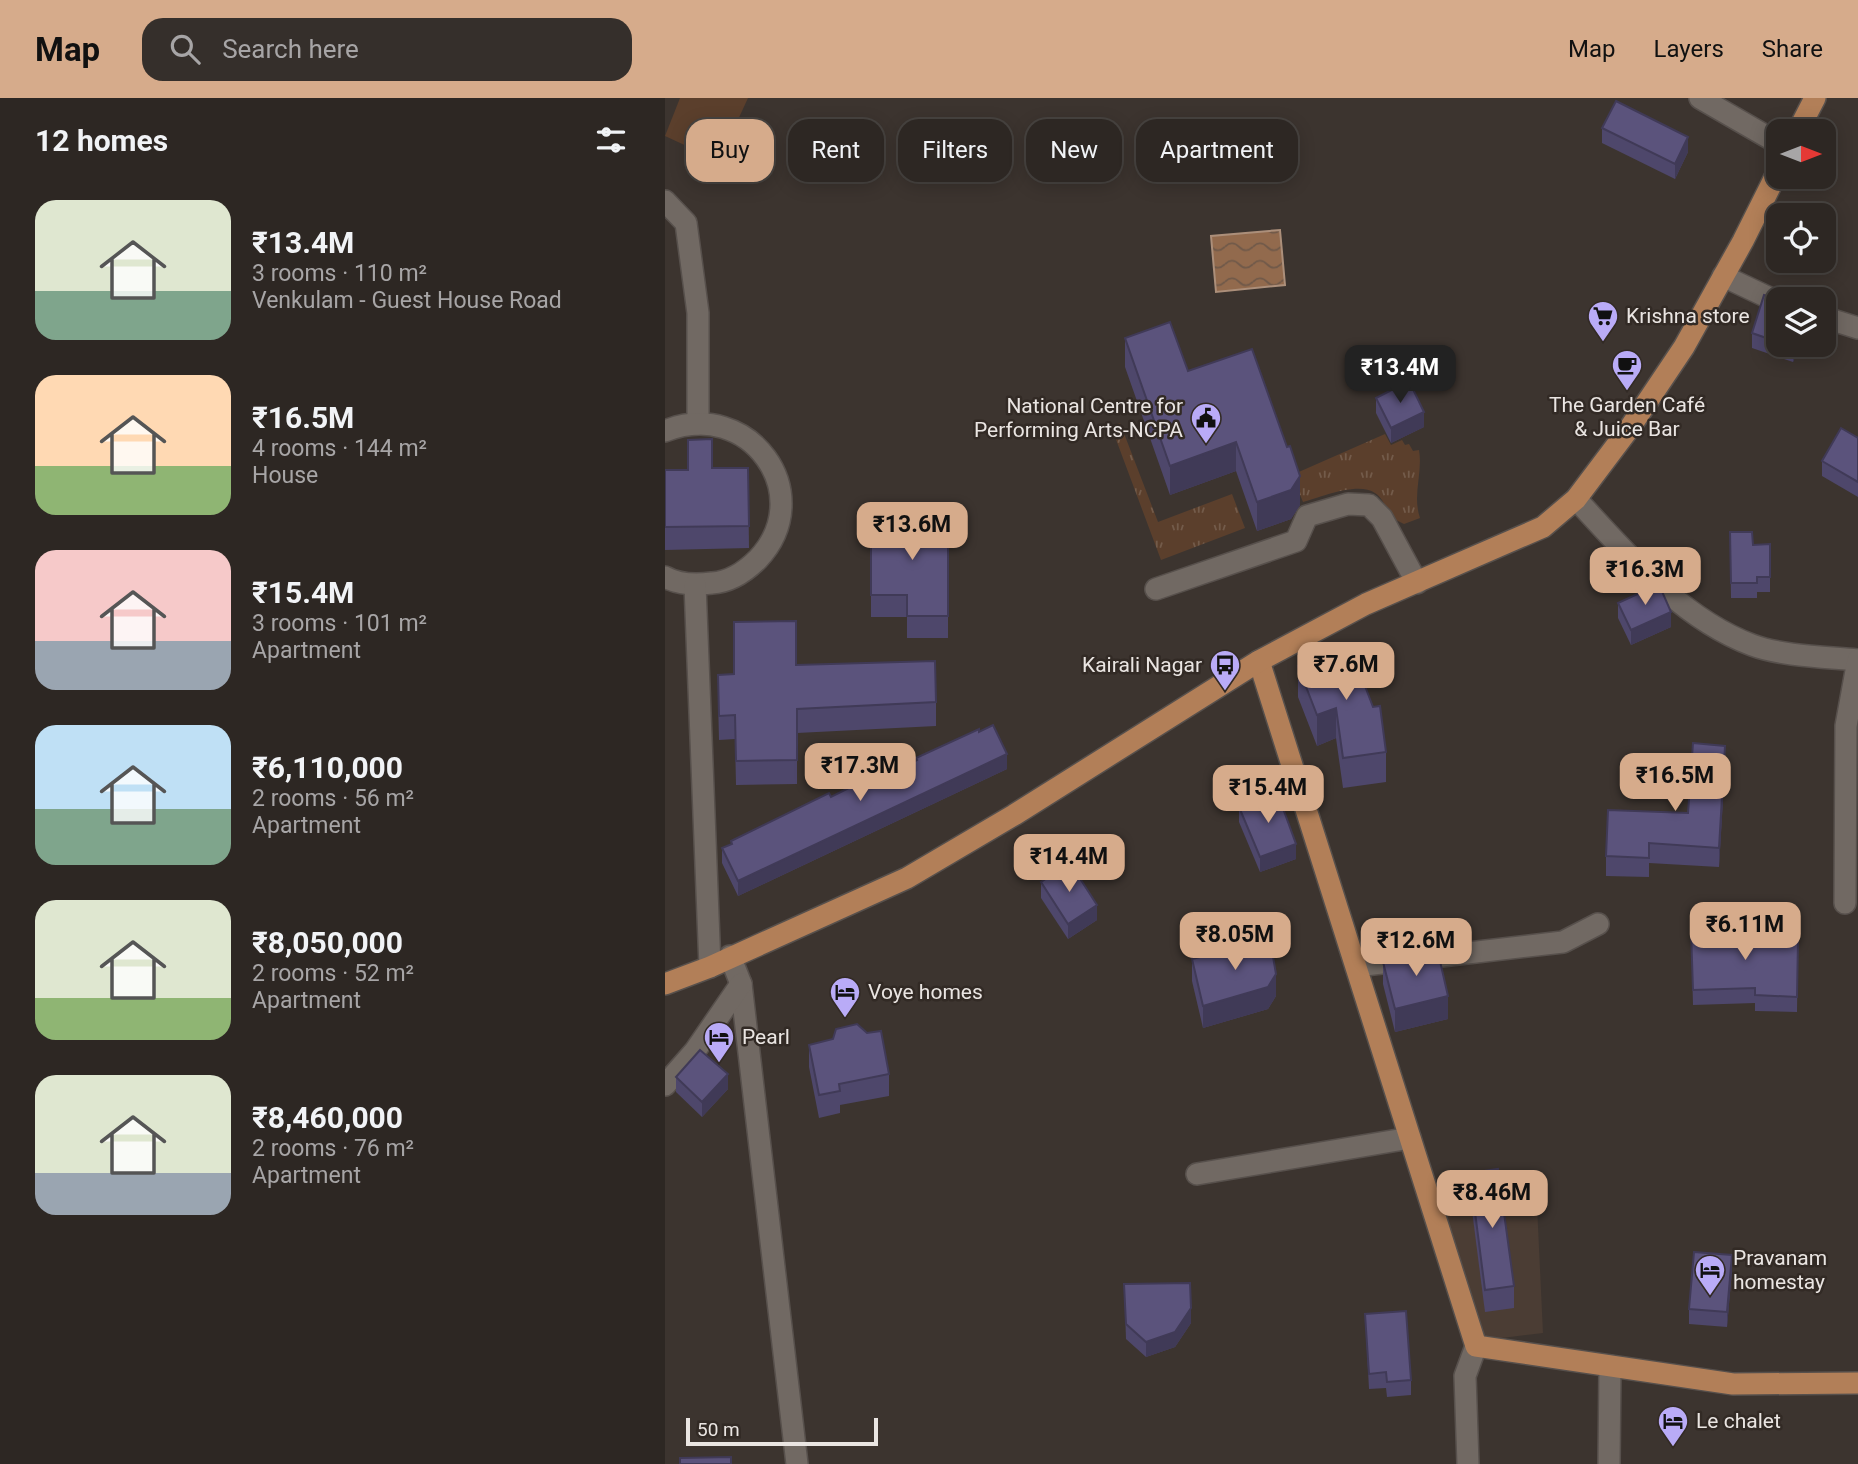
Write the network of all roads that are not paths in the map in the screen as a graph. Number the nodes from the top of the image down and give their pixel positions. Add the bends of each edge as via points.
1 (1700, 98) edge
2 (1815, 98) edge
3 (1804, 119) edge
4 (1766, 137) edge
5 (1769, 189) edge
6 (665, 201) edge
7 (1723, 276) junction
8 (1766, 296) edge
9 (1836, 321) edge
10 (1858, 328) edge
11 (698, 424) junction
12 (665, 431) edge
13 (1576, 499) junction
14 (665, 577) edge
15 (1417, 583) junction
16 (695, 585) junction
17 (1156, 590) dead end
18 (1858, 660) edge
19 (1259, 661) junction
20 (1845, 904) dead end
21 (1598, 924) dead end
22 (730, 956) junction
23 (1356, 966) junction
24 (710, 967) junction
25 (665, 984) edge
26 (741, 984) junction
27 (665, 1085) edge
28 (1410, 1138) junction
29 (1197, 1174) dead end
30 (1476, 1346) junction
31 (1610, 1366) junction
32 (1858, 1383) edge
33 (797, 1464) edge
34 (1468, 1464) edge
35 (1609, 1464) edge

1 - 4 street
2 - 3 main road
5 - 7 main road
6 - 11 street via 686,223 698,313
7 - 8 street
7 - 13 main road via 1684,347
9 - 10 street
11 - 12 street
11 - 16 street via 736,430 758,447 773,470 781,497 778,524 767,550 748,570 723,582
13 - 15 main road via 1543,527
13 - 18 street via 1640,568 1718,629 1754,646
14 - 16 street
15 - 17 street via 1382,518 1369,505 1348,504 1307,516 1296,541
15 - 19 main road via 1366,604
16 - 24 street
18 - 20 street via 1846,726
19 - 22 main road via 907,878
19 - 23 main road
21 - 23 street via 1563,942
22 - 24 main road
22 - 26 street
23 - 28 main road
24 - 25 main road
26 - 27 street via 695,1051
26 - 33 street
28 - 29 street
28 - 30 main road
30 - 31 main road
30 - 34 street via 1465,1376
31 - 32 main road via 1733,1384
31 - 35 street

